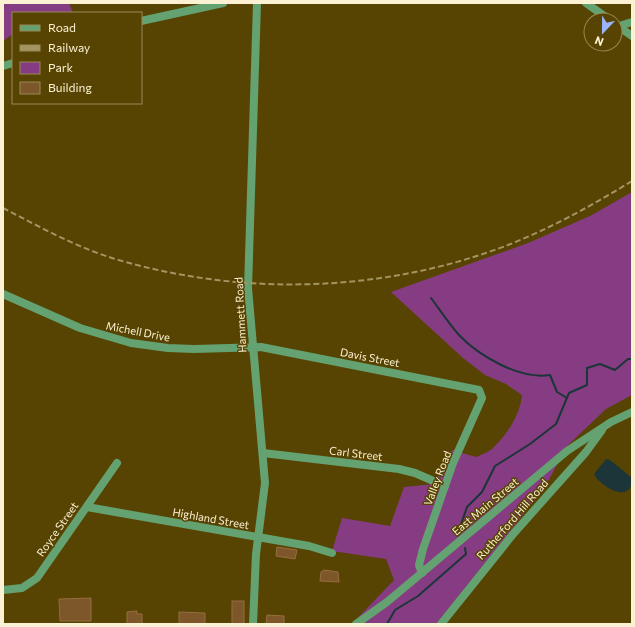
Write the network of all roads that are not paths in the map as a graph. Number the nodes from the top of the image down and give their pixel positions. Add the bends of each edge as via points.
1 (223, 3) edge
2 (257, 3) edge
3 (586, 3) edge
4 (599, 12) edge
5 (142, 21) edge
6 (623, 29) edge
7 (632, 36) edge
8 (3, 294) edge
9 (252, 347) junction
10 (481, 393) joint
11 (632, 412) edge
12 (602, 430) junction
13 (263, 453) junction
14 (117, 463) dead end
15 (445, 486) junction
16 (87, 507) junction
17 (258, 537) junction
18 (332, 553) dead end
19 (422, 573) junction
20 (3, 590) edge
21 (253, 624) edge
22 (356, 624) edge
23 (441, 624) edge

1 - 5 street
2 - 9 street, Hammett Road via 248,288
3 - 4 street
6 - 7 street
8 - 9 street, Michell Drive via 80,328 131,343 187,349
9 - 10 street, Davis Street via 476,388
9 - 13 street, Hammett Road
10 - 15 street, Valley Road via 482,398
11 - 12 street, East Main Street
12 - 19 street, East Main Street via 567,452
12 - 23 street, Rutherford Hill Road
13 - 15 street, Carl Street via 399,469
13 - 17 street, Hammett Road via 266,483
14 - 16 street, Royce Street
15 - 19 street, Valley Road via 423,549 419,565
16 - 17 street, Highland Street
16 - 20 street, Royce Street via 32,582 22,588
17 - 18 street, Highland Street
17 - 21 street, Hammett Road
19 - 22 street, East Main Street

